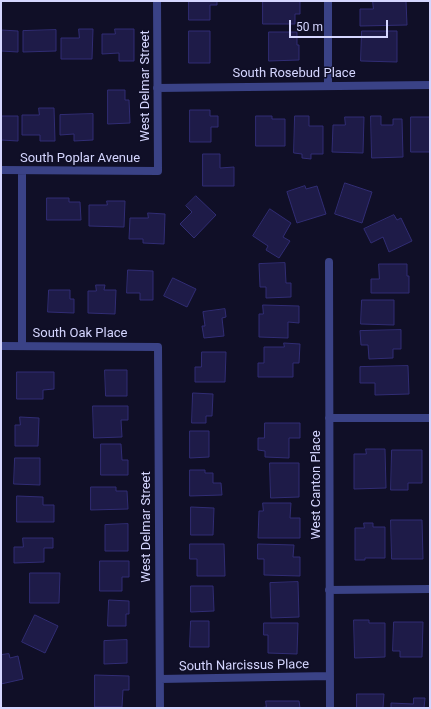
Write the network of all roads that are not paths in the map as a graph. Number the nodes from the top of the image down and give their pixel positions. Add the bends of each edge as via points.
1 (157, 1) edge
2 (328, 1) edge
3 (430, 85) edge
4 (328, 86) junction
5 (157, 88) junction
6 (1, 170) edge
7 (22, 171) junction
8 (158, 171) joint
9 (329, 262) dead end
10 (1, 346) edge
11 (22, 346) junction
12 (158, 347) joint
13 (329, 418) junction
14 (430, 418) edge
15 (430, 589) edge
16 (329, 590) junction
17 (330, 676) junction
18 (160, 679) junction
19 (160, 708) edge
20 (330, 708) edge

1 - 5 street, West Delmar Street
2 - 4 street
3 - 4 street, South Rosebud Place
4 - 5 street, South Rosebud Place
5 - 8 street, West Delmar Street
6 - 7 street, South Poplar Avenue
7 - 8 street, South Poplar Avenue
7 - 11 street
9 - 13 street, West Canton Place
10 - 11 street, South Oak Place
11 - 12 street, South Oak Place
12 - 18 street, West Delmar Street
13 - 14 street
13 - 16 street, West Canton Place
15 - 16 street
16 - 17 street, West Canton Place
17 - 18 street, South Narcissus Place
17 - 20 street, West Canton Place
18 - 19 street, West Delmar Street

